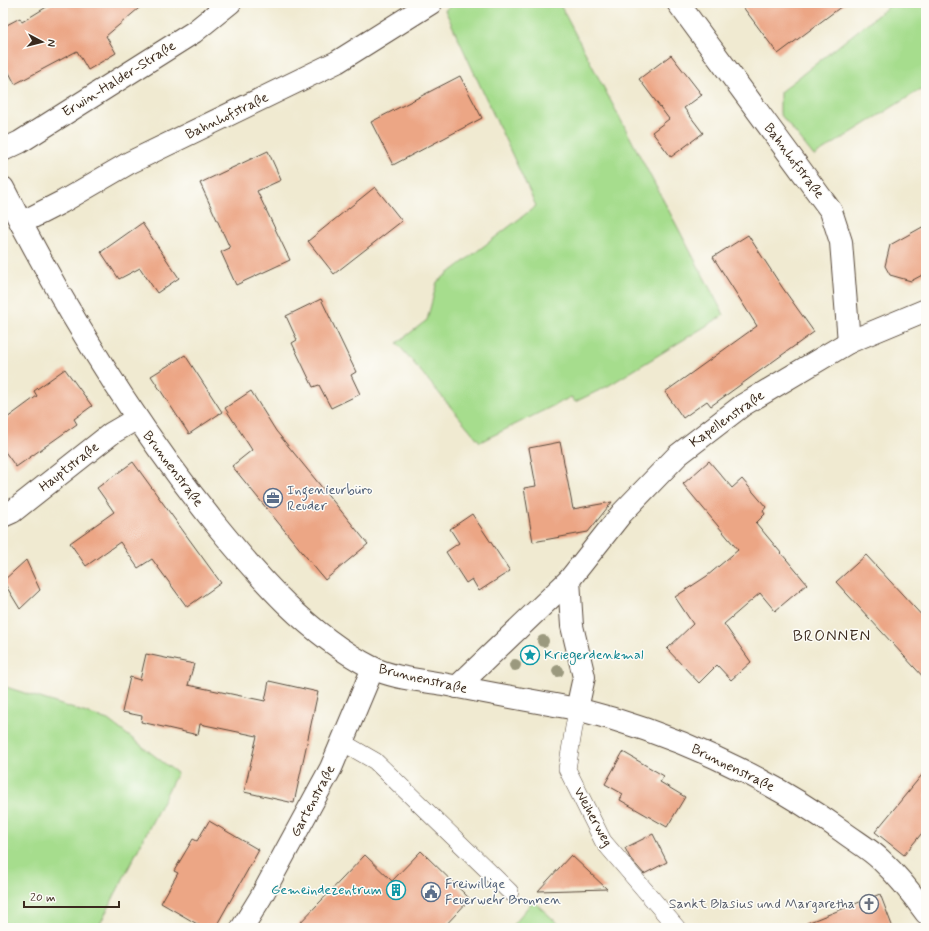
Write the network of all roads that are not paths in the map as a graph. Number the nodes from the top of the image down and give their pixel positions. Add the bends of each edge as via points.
1 (230, 3) edge
2 (431, 3) edge
3 (678, 3) edge
4 (3, 150) edge
5 (3, 188) edge
6 (21, 224) junction
7 (926, 310) edge
8 (849, 342) junction
9 (136, 419) junction
10 (3, 516) edge
11 (569, 580) junction
12 (373, 668) junction
13 (457, 687) junction
14 (577, 709) junction
15 (342, 742) junction
16 (510, 892) dead end
17 (926, 913) edge
18 (242, 928) edge
19 (677, 928) edge

1 - 4 street, Erwin-Halder-Straße via 194,32 20,142
2 - 6 street, Bahnhofstraße via 337,62 129,163
3 - 8 street, Bahnhofstraße via 831,211 841,242
5 - 6 street, Brunnenstraße
6 - 9 street, Brunnenstraße via 73,317
7 - 8 street, Kapellenstraße
8 - 11 street, Kapellenstraße via 743,405 678,455 622,513
9 - 10 street, Hauptstraße via 112,433 12,512
9 - 12 street, Brunnenstraße via 190,494 247,563 304,622
11 - 13 street, Kapellenstraße
11 - 14 street via 572,626 584,677
12 - 13 street, Brunnenstraße
12 - 15 street, Gartenstraße
13 - 14 street, Brunnenstraße
14 - 17 street, Brunnenstraße via 638,726 776,789 825,819 881,859
14 - 19 lane, Weiherweg via 567,769 603,841
15 - 16 lane via 375,761
15 - 18 street, Gartenstraße via 331,768 262,897

